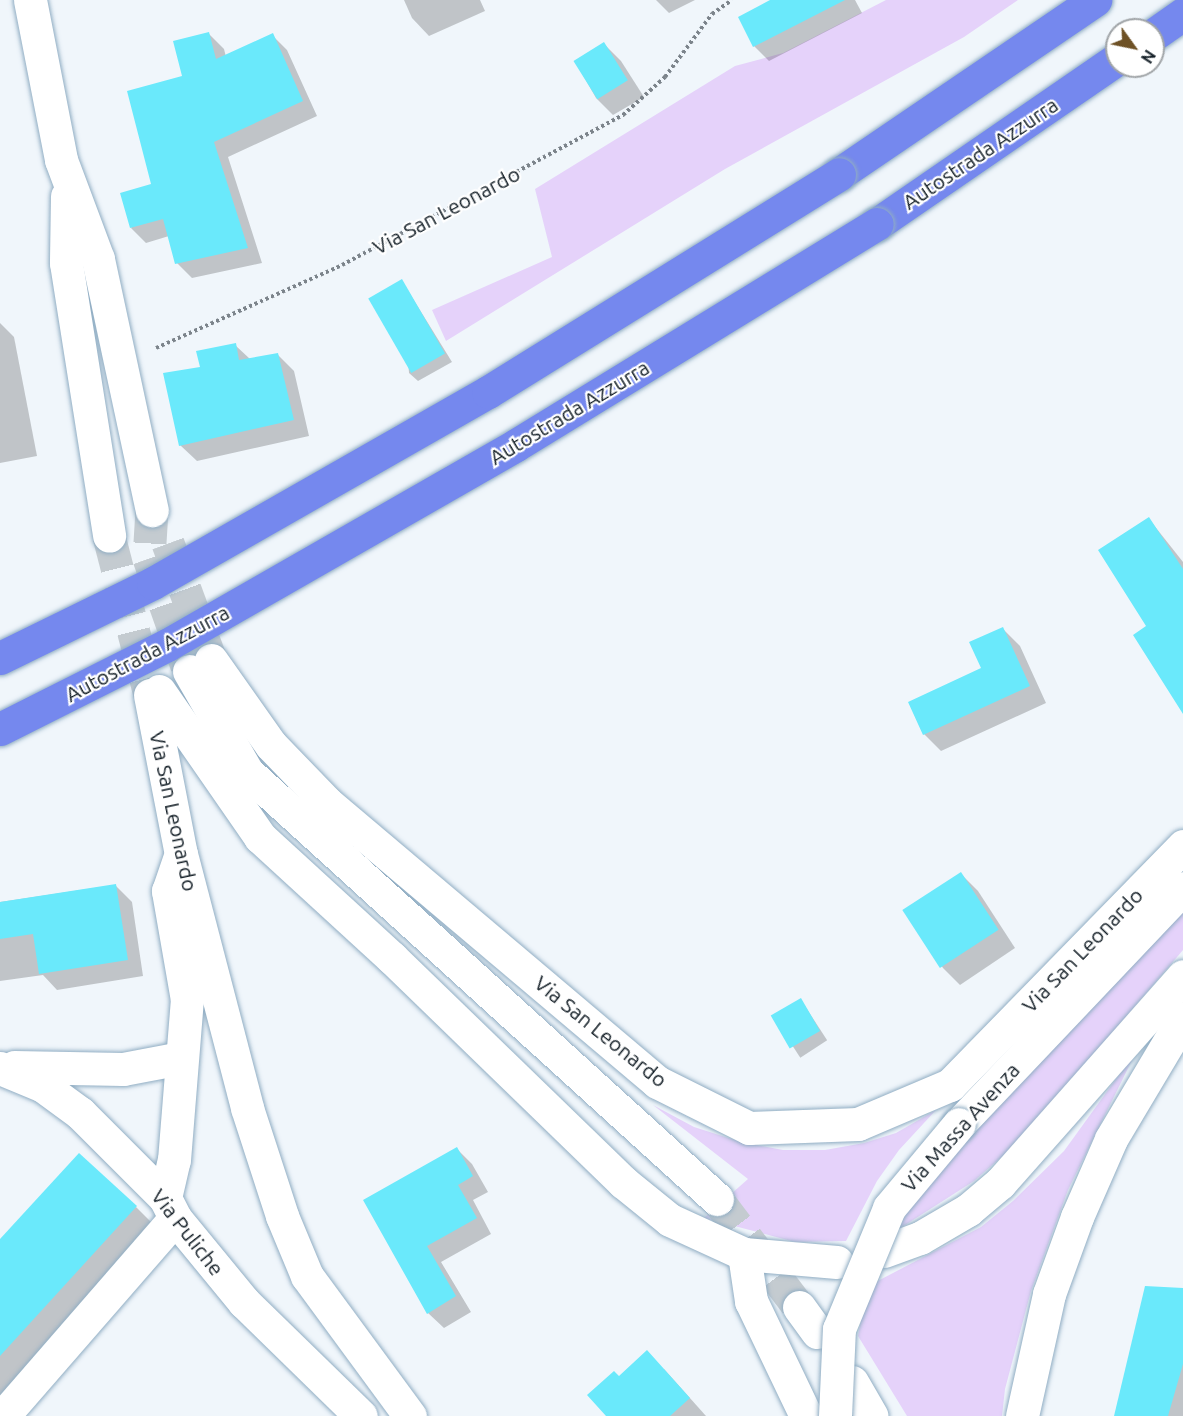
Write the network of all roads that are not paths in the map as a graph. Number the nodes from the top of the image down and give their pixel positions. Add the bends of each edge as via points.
1 (30, 0) edge
2 (1095, 0) edge
3 (1183, 14) edge
4 (1165, 26) edge
5 (1105, 67) edge
6 (67, 176) junction
7 (152, 510) tunnel mouth
8 (109, 536) tunnel mouth
9 (0, 658) edge
10 (0, 729) edge
11 (1183, 846) edge
12 (181, 854) junction
13 (1183, 888) edge
14 (1183, 976) edge
15 (1183, 1018) edge
16 (182, 1058) junction
17 (0, 1068) edge
18 (717, 1199) tunnel mouth
19 (170, 1208) junction
20 (884, 1251) dead end
21 (744, 1254) junction
22 (837, 1262) dead end
23 (852, 1382) dead end
24 (3, 1416) edge
25 (361, 1416) edge
26 (410, 1416) edge
27 (806, 1416) edge
28 (835, 1416) edge
29 (872, 1416) edge
30 (1022, 1416) edge

1 - 6 main road
2 - 9 highway, bridge via 839,174 488,392 153,583
3 - 4 highway
5 - 10 highway, Autostrada Azzurra, bridge via 877,224 486,463 167,645
6 - 7 main road via 98,259
6 - 8 main road via 66,263
11 - 18 main road, Via San Leonardo via 950,1085 858,1124 749,1128 657,1082 327,803 200,665 247,772
12 - 16 main road via 168,891 187,1000
12 - 21 main road, Via San Leonardo via 154,693 260,837 392,958 623,1182 670,1220
12 - 26 main road, Via San Leonardo via 247,1108 282,1216 307,1276
13 - 28 main road, Via Massa Avenza, bridge via 959,1124 889,1208 839,1329
14 - 20 main road via 1000,1182 968,1209 930,1232
15 - 30 main road via 1111,1139 1077,1217 1049,1294
16 - 17 main road via 123,1069
16 - 19 main road
17 - 19 main road, Via Puliche via 44,1086 80,1113
19 - 24 main road
19 - 25 main road, Via Puliche via 244,1302
21 - 22 main road, Via San Leonardo
21 - 27 main road via 751,1301
23 - 29 main road

